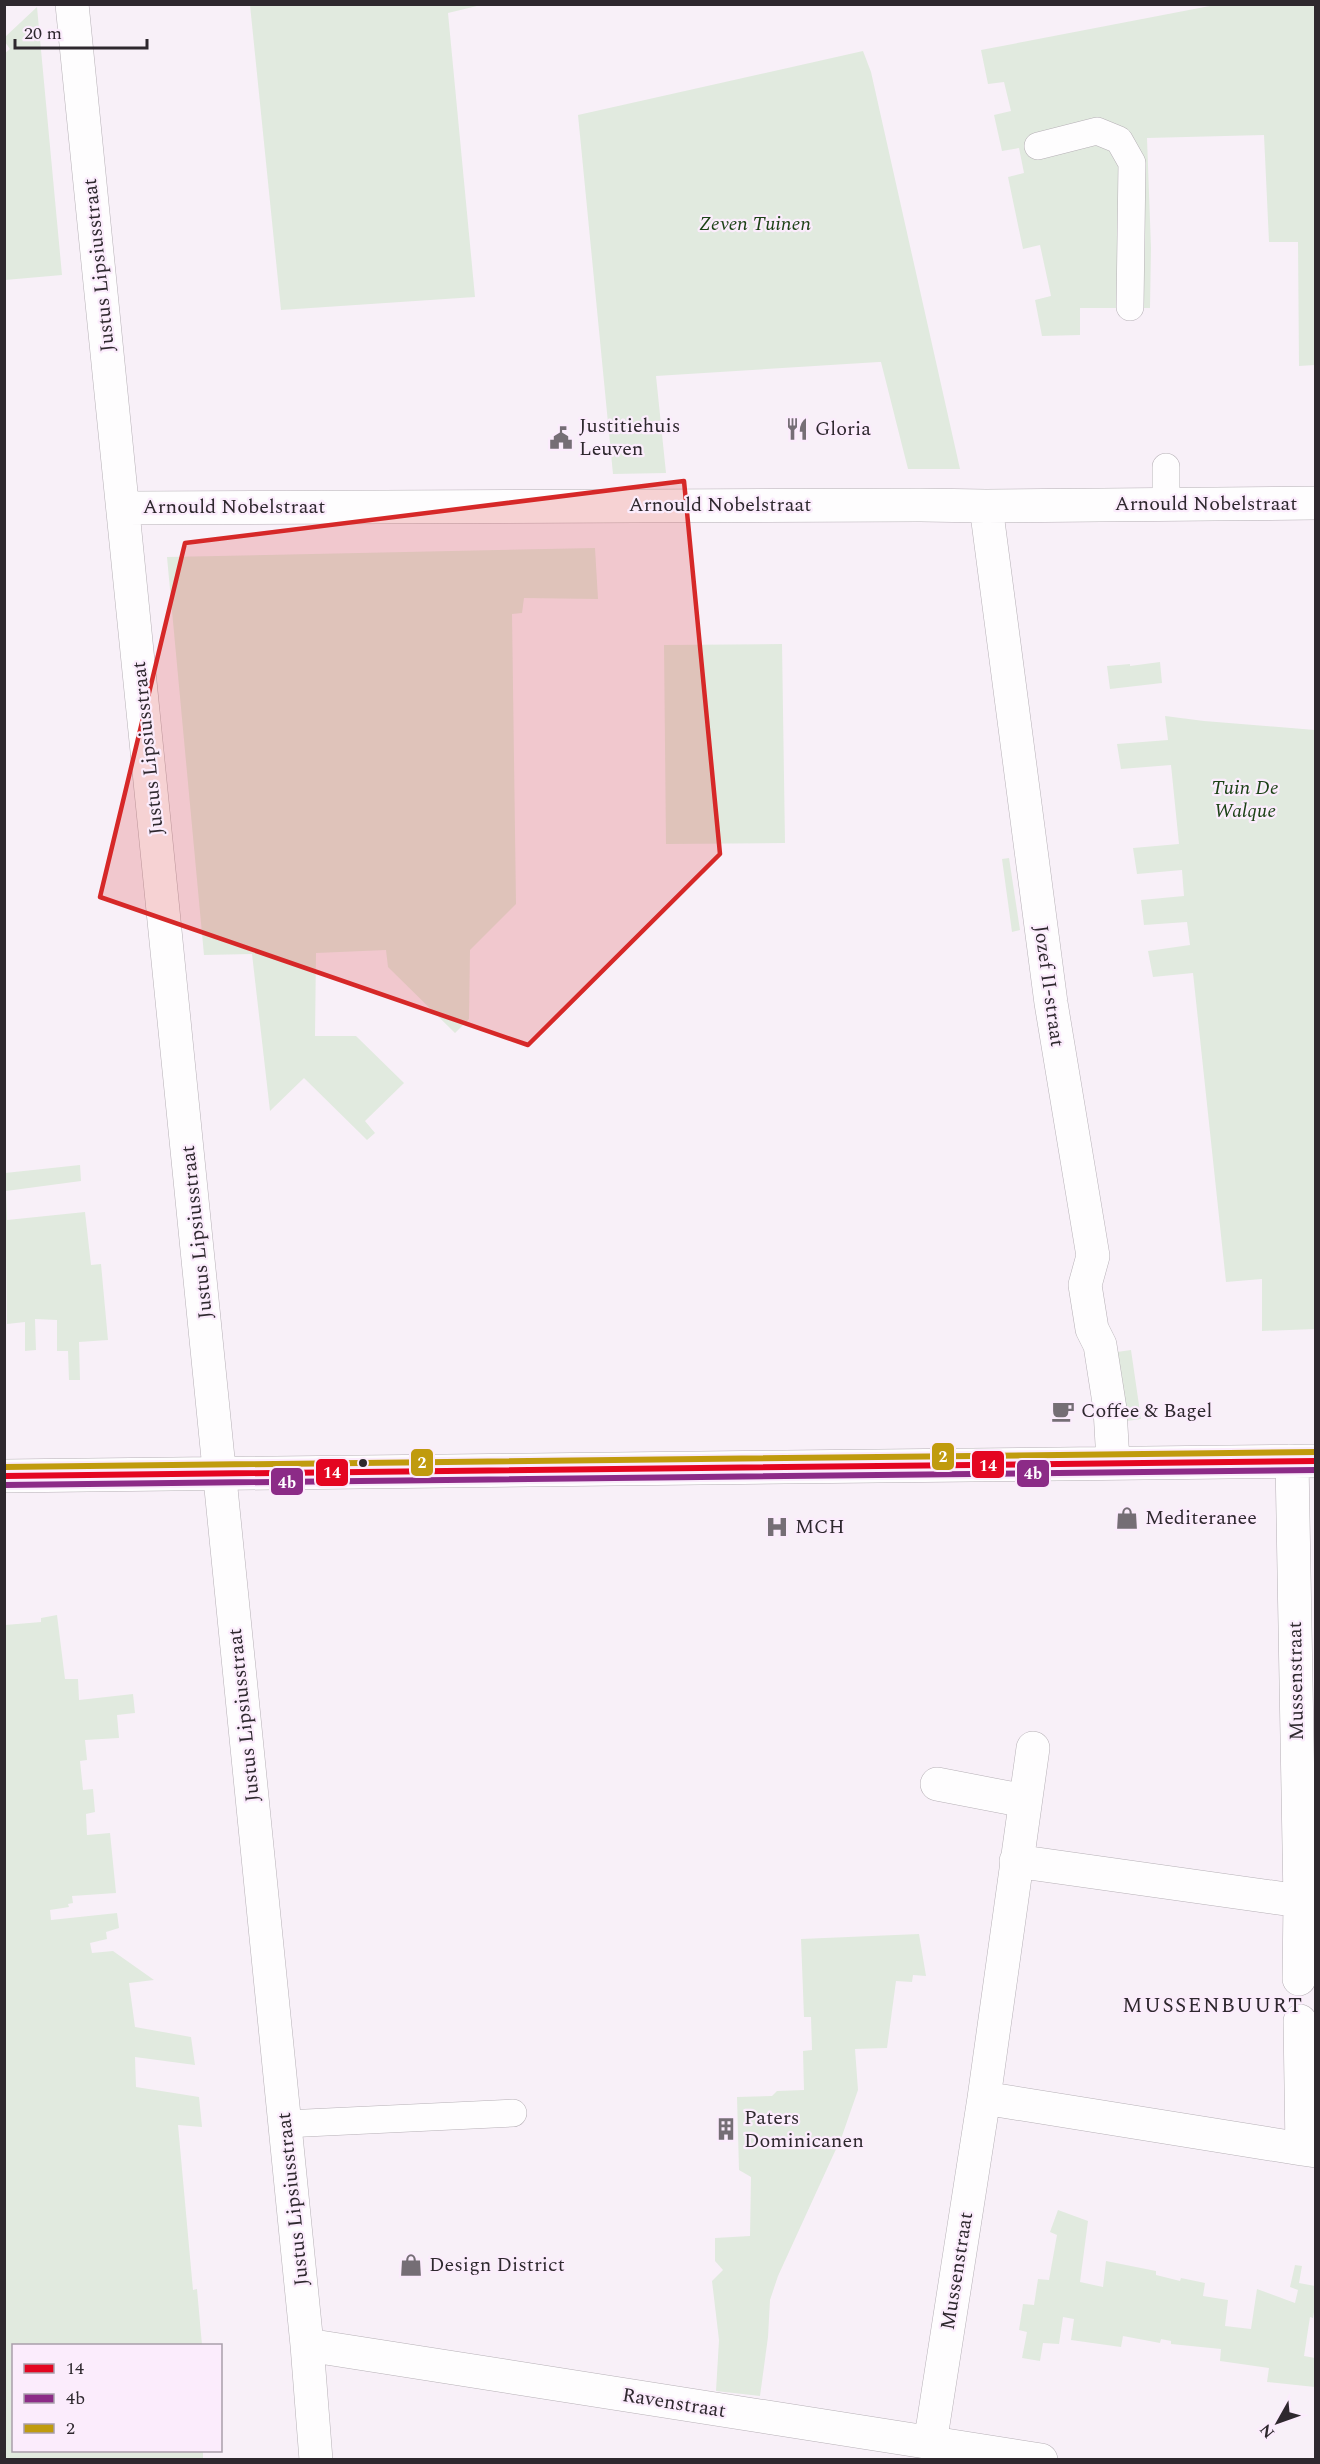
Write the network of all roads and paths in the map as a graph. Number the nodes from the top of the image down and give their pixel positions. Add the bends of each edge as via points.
1 (72, 4) edge
2 (1038, 146) dead end
3 (1130, 308) dead end
4 (1166, 467) dead end
5 (1316, 503) edge
6 (1166, 504) junction
7 (986, 506) junction
8 (124, 508) junction
9 (1304, 1461) edge
10 (1113, 1462) junction
11 (219, 1474) junction
12 (4, 1476) edge
13 (1034, 1748) dead end
14 (938, 1784) dead end
15 (1025, 1801) junction
16 (1016, 1861) junction
17 (1300, 1901) junction
18 (1299, 1979) dead end
19 (1300, 2021) dead end
20 (984, 2098) junction
21 (513, 2113) dead end
22 (285, 2124) junction
23 (1309, 2150) edge
24 (307, 2345) junction
25 (930, 2444) junction
26 (316, 2460) edge
27 (1041, 2460) edge

1 - 8 street, Justus Lipsiusstraat
2 - 3 lane via 1097,131 1119,140 1132,163
4 - 6 lane
5 - 6 street, Arnould Nobelstraat
6 - 7 street, Arnould Nobelstraat
7 - 8 street, Arnould Nobelstraat
7 - 10 street, Jozef II-straat via 1051,1003 1093,1257 1085,1285 1092,1329 1100,1345
8 - 11 street, Justus Lipsiusstraat
9 - 10 street
9 - 17 street, Mussenstraat
10 - 11 street
11 - 12 street
11 - 22 street, Justus Lipsiusstraat
13 - 15 street, Mussenstraat
14 - 15 street
15 - 16 street, Mussenstraat
16 - 17 street
16 - 20 street, Mussenstraat
17 - 18 street, Mussenstraat
19 - 23 street
20 - 23 street
20 - 25 street, Mussenstraat
21 - 22 lane
22 - 24 street, Justus Lipsiusstraat
24 - 25 street, Ravenstraat
24 - 26 street, Justus Lipsiusstraat
25 - 27 street, Ravenstraat

